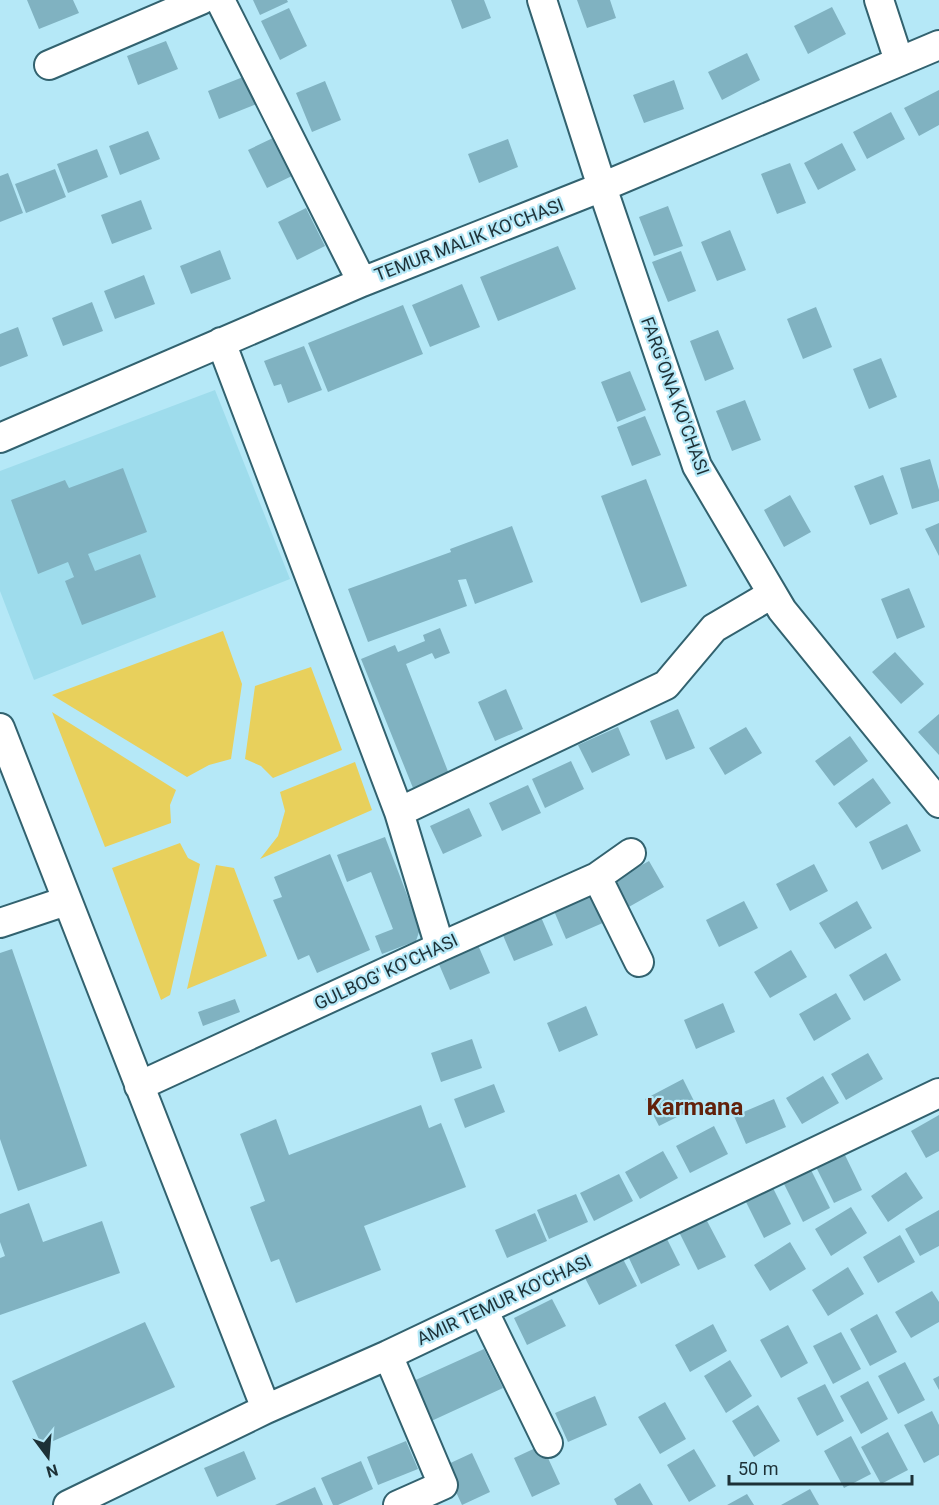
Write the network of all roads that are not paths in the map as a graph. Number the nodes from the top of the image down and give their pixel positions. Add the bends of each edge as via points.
1 (201, 0) edge
2 (220, 0) edge
3 (542, 0) edge
4 (879, 0) edge
5 (939, 45) edge
6 (899, 62) junction
7 (49, 65) dead end
8 (602, 187) junction
9 (363, 282) junction
10 (221, 342) junction
11 (0, 438) edge
12 (772, 594) junction
13 (0, 728) edge
14 (939, 803) edge
15 (399, 813) junction
16 (631, 853) dead end
17 (597, 878) junction
18 (66, 901) junction
19 (0, 923) edge
20 (440, 947) junction
21 (639, 962) dead end
22 (139, 1086) junction
23 (939, 1093) edge
24 (483, 1310) junction
25 (388, 1355) junction
26 (266, 1409) junction
27 (548, 1443) dead end
28 (68, 1505) edge
29 (398, 1505) edge

1 - 7 street
2 - 9 street
3 - 8 street, FARG'ONA KO'CHASI
4 - 6 street
5 - 6 street, TEMUR MALIK KO'CHASI
6 - 8 street, TEMUR MALIK KO'CHASI
8 - 9 street, TEMUR MALIK KO'CHASI
8 - 12 street, FARG'ONA KO'CHASI via 697,466
9 - 10 street, TEMUR MALIK KO'CHASI
10 - 11 street, TEMUR MALIK KO'CHASI
10 - 15 street
12 - 14 street, FARG'ONA KO'CHASI
12 - 15 street via 714,628 666,685
13 - 18 street
15 - 20 street
16 - 17 street, GULBOG' KO'CHASI
17 - 20 street, GULBOG' KO'CHASI
17 - 21 street
18 - 19 street
18 - 22 street
20 - 22 street, GULBOG' KO'CHASI
22 - 26 street
23 - 24 street, AMIR TEMUR KO'CHASI
24 - 25 street, AMIR TEMUR KO'CHASI
24 - 27 street
25 - 26 street, AMIR TEMUR KO'CHASI
25 - 29 street via 443,1485
26 - 28 street, AMIR TEMUR KO'CHASI

